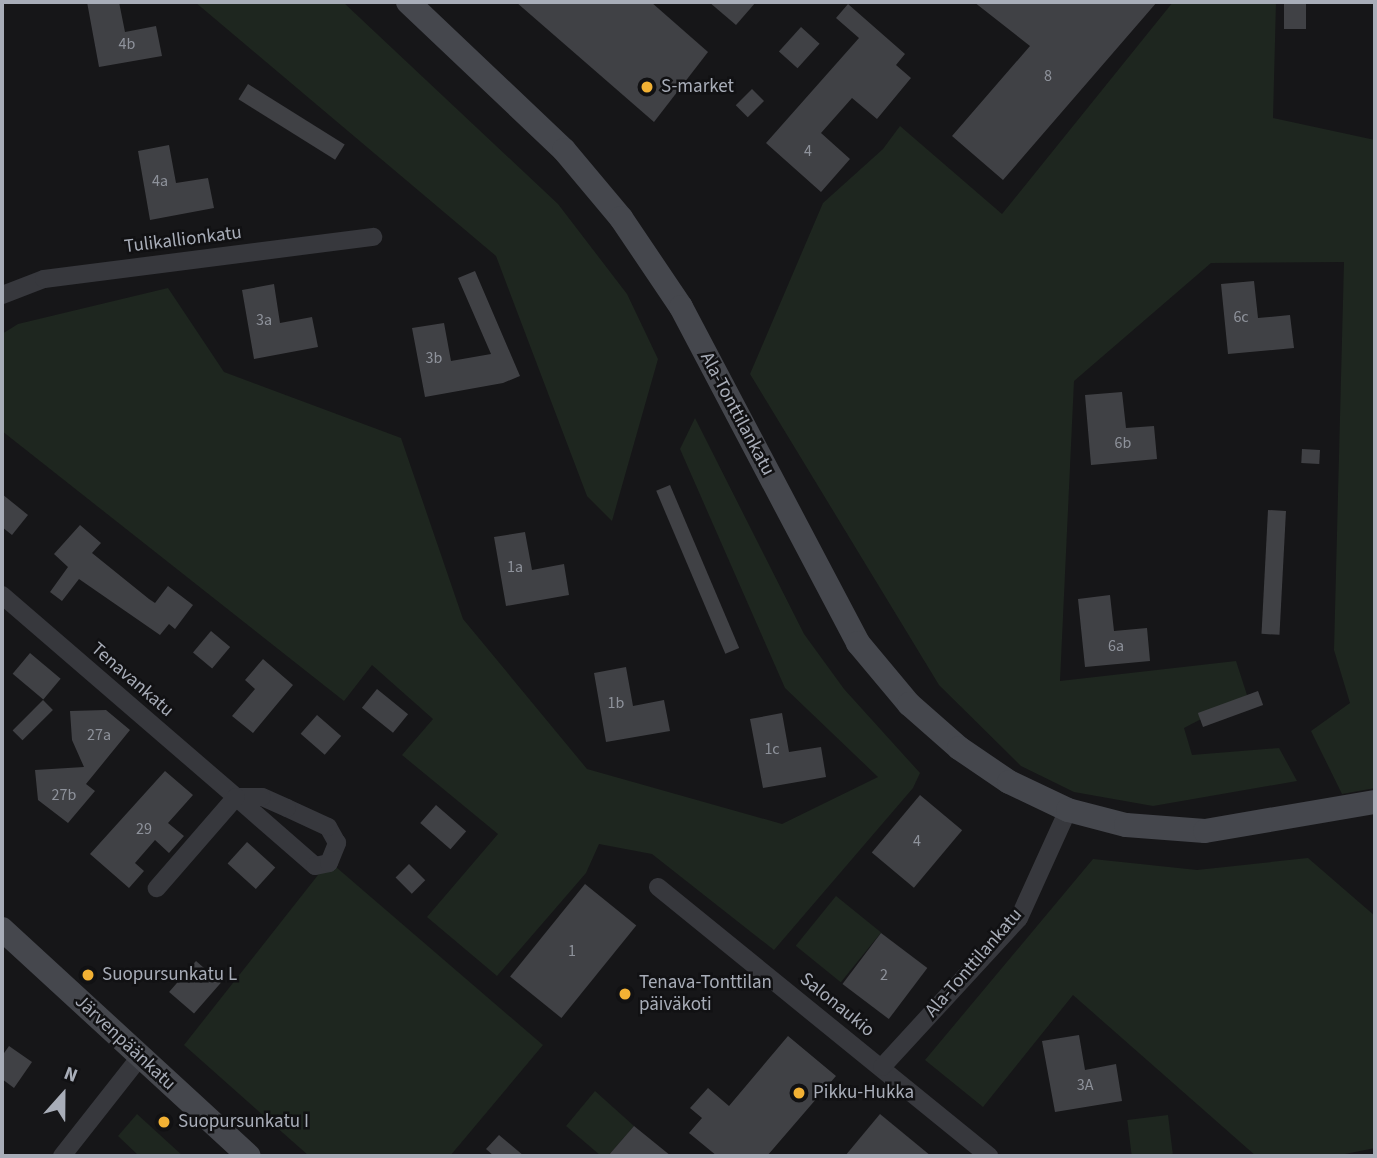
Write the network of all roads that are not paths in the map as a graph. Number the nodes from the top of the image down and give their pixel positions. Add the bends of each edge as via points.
1 (408, 2) edge
2 (373, 237) dead end
3 (2, 295) edge
4 (2, 595) edge
5 (236, 797) junction
6 (1375, 802) edge
7 (1068, 810) junction
8 (658, 887) dead end
9 (157, 888) dead end
10 (2, 929) edge
11 (140, 1057) junction
12 (882, 1068) junction
13 (62, 1156) edge
14 (249, 1156) edge
15 (989, 1156) edge

1 - 7 street, Ala-Tonttilankatu via 564,150 621,218 684,313 858,643 909,704 959,748 1009,782
2 - 3 street, Tulikallionkatu via 44,279
4 - 5 street, Tenavankatu
5 - 5 street, Tenavankatu via 314,866 329,863 337,853 328,827 262,797
5 - 9 street
6 - 7 street, Ala-Tonttilankatu via 1205,831 1126,825
7 - 12 street, Ala-Tonttilankatu via 1019,918
8 - 12 street, Salonaukio
10 - 11 street, Järvenpäänkatu
11 - 13 street
11 - 14 street, Järvenpäänkatu
12 - 15 street, Salonaukio

